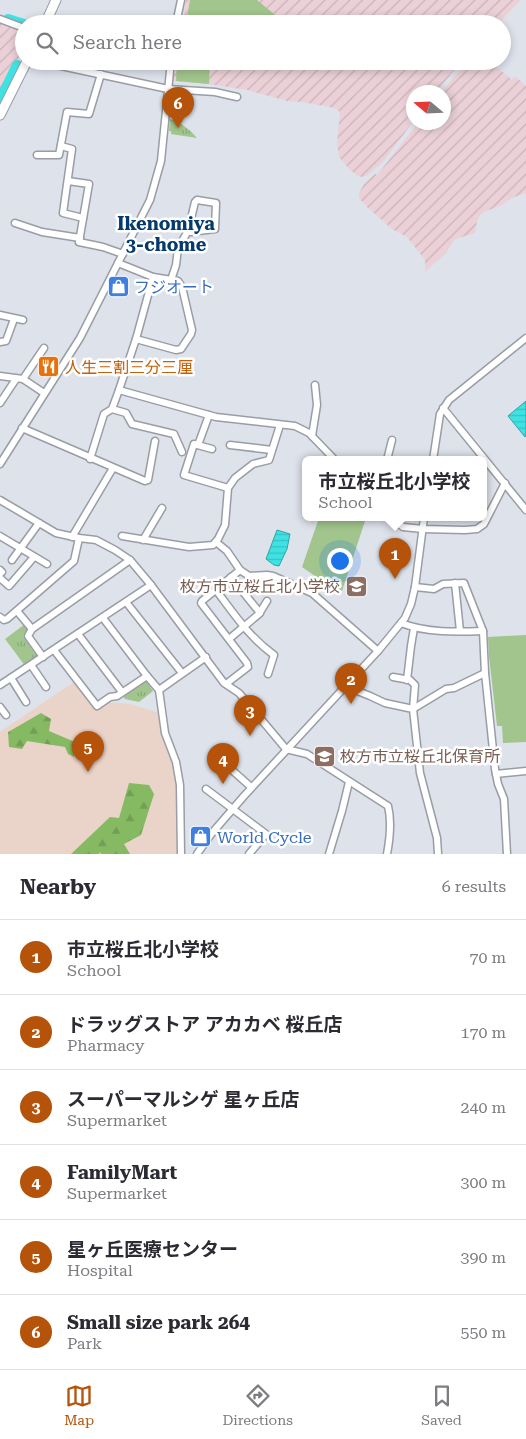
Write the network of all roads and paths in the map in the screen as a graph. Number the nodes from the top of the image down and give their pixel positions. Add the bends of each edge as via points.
1 (56, 0) edge
2 (181, 0) edge
3 (49, 15) edge
4 (178, 15) edge
5 (0, 19) edge
6 (15, 25) edge
7 (23, 70) edge
8 (81, 70) edge
9 (170, 70) edge
10 (100, 74) junction
11 (168, 89) junction
12 (237, 97) dead end
13 (0, 116) edge
14 (61, 146) junction
15 (37, 155) dead end
16 (68, 181) junction
17 (83, 218) junction
18 (15, 223) dead end
19 (188, 231) junction
20 (80, 238) junction
21 (123, 254) junction
22 (118, 263) junction
23 (153, 276) junction
24 (171, 280) junction
25 (0, 315) edge
26 (14, 319) junction
27 (23, 320) dead end
28 (526, 338) edge
29 (136, 339) junction
30 (0, 342) edge
31 (44, 348) dead end
32 (0, 376) edge
33 (20, 379) junction
34 (315, 385) dead end
35 (119, 390) junction
36 (44, 393) junction
37 (0, 403) edge
38 (443, 408) junction
39 (112, 409) junction
40 (208, 415) junction
41 (280, 425) junction
42 (22, 428) junction
43 (312, 436) junction
44 (392, 440) dead end
45 (155, 441) dead end
46 (198, 445) junction
47 (230, 445) dead end
48 (212, 449) dead end
49 (272, 450) junction
50 (182, 452) dead end
51 (331, 456) edge
52 (387, 456) edge
53 (434, 456) edge
54 (483, 456) edge
55 (90, 459) junction
56 (487, 461) edge
57 (0, 464) edge
58 (113, 468) junction
59 (505, 483) junction
60 (228, 488) junction
61 (0, 500) edge
62 (162, 508) dead end
63 (526, 510) edge
64 (487, 518) edge
65 (397, 521) edge
66 (423, 521) edge
67 (486, 521) edge
68 (40, 523) junction
69 (422, 529) junction
70 (0, 536) edge
71 (122, 536) dead end
72 (76, 538) junction
73 (143, 540) junction
74 (216, 542) junction
75 (21, 550) junction
76 (34, 557) junction
77 (12, 560) dead end
78 (130, 560) junction
79 (47, 564) dead end
80 (0, 570) edge
81 (240, 570) junction
82 (0, 576) edge
83 (231, 577) junction
84 (454, 584) junction
85 (151, 585) junction
86 (415, 587) junction
87 (216, 590) junction
88 (266, 601) dead end
89 (126, 602) junction
90 (17, 611) junction
91 (260, 613) junction
92 (0, 617) edge
93 (103, 618) junction
94 (401, 623) junction
95 (243, 627) junction
96 (414, 628) junction
97 (32, 629) junction
98 (483, 631) junction
99 (460, 632) junction
100 (78, 634) junction
101 (229, 639) junction
102 (54, 650) junction
103 (378, 651) junction
104 (43, 657) junction
105 (206, 657) junction
106 (31, 665) junction
107 (182, 673) junction
108 (485, 673) junction
109 (268, 674) dead end
110 (146, 676) junction
111 (393, 677) dead end
112 (11, 678) junction
113 (407, 680) junction
114 (1, 681) edge
115 (226, 684) junction
116 (345, 686) junction
117 (46, 687) dead end
118 (159, 690) junction
119 (122, 692) junction
120 (26, 702) dead end
121 (0, 707) edge
122 (413, 709) junction
123 (6, 716) dead end
124 (286, 749) junction
125 (214, 754) dead end
126 (526, 771) edge
127 (496, 774) junction
128 (349, 782) junction
129 (251, 788) junction
130 (206, 789) dead end
131 (233, 809) junction
132 (181, 854) edge
133 (196, 854) edge
134 (249, 854) edge
135 (329, 854) edge
136 (387, 854) edge
137 (438, 854) edge
138 (507, 854) edge

1 - 3 highway
2 - 4 street
5 - 6 street
7 - 13 highway
8 - 10 street
9 - 11 street
10 - 11 street
10 - 14 street via 89,114 67,112
11 - 12 street
11 - 21 street via 157,179
14 - 15 street via 59,155
14 - 16 street via 72,149
16 - 17 street via 62,214
16 - 17 street via 89,184
17 - 20 street
18 - 20 street via 42,232
19 - 19 street via 195,202 216,203 215,229
19 - 24 street via 178,248
20 - 21 street via 79,242
21 - 22 street
22 - 23 street
22 - 36 street via 80,338
23 - 24 street
23 - 29 street
24 - 29 street via 182,287 191,334 176,350
25 - 26 street
26 - 27 street
26 - 30 street via 6,341
28 - 38 street
29 - 35 street
31 - 33 street
32 - 33 street
33 - 36 street
33 - 37 street
34 - 43 street via 317,405
35 - 39 street
35 - 40 street
36 - 42 street
38 - 53 street
38 - 54 street
39 - 50 street via 126,413 132,424 174,434
39 - 55 street via 104,414
40 - 41 street
40 - 46 street
41 - 43 street via 295,426
41 - 49 street
42 - 55 street
42 - 57 street
43 - 51 street
44 - 52 street
45 - 58 street via 148,480
46 - 48 street
46 - 60 street via 194,444 184,474
47 - 49 street
49 - 60 street via 269,460 253,464 234,478
55 - 58 street
56 - 59 street
58 - 72 street
59 - 63 street
59 - 64 street
60 - 74 street via 225,525
61 - 68 street
62 - 73 street
65 - 69 street via 403,527
66 - 69 street
67 - 69 street via 477,529
68 - 72 street via 56,533
68 - 75 street
69 - 86 street
70 - 75 street
71 - 73 street
72 - 78 street via 96,540
72 - 90 street via 74,561
73 - 74 street via 189,547 214,545
74 - 81 street
75 - 76 street
75 - 77 street
76 - 79 street
76 - 82 street via 8,586
78 - 85 street
78 - 97 street
80 - 82 street
81 - 83 street
81 - 103 street via 249,576 267,574 312,593
83 - 87 street
83 - 91 street
84 - 86 street via 443,584 434,589
84 - 98 street via 464,583
84 - 99 street
85 - 89 street
85 - 105 street
86 - 94 street
87 - 95 street
87 - 101 street via 201,603
88 - 91 street
89 - 93 street
89 - 107 street
90 - 92 street via 4,620
90 - 97 street
91 - 95 street
93 - 100 street
93 - 110 street
94 - 96 street
94 - 103 street
95 - 101 street
95 - 109 street via 274,655
96 - 99 street
96 - 113 street
97 - 104 street via 28,636
98 - 99 street
98 - 108 street
100 - 102 street
100 - 119 street
101 - 115 street via 248,667
102 - 104 street
102 - 119 street via 97,706
103 - 116 street
104 - 106 street
105 - 107 street
105 - 115 street
106 - 112 street
106 - 117 street
107 - 118 street
108 - 122 street via 446,689
108 - 127 street
110 - 118 street
110 - 119 street
111 - 113 street
112 - 114 street
112 - 120 street
113 - 122 street via 415,685
115 - 124 street via 239,693
116 - 122 street via 385,703
116 - 124 street
118 - 132 street via 165,733 180,784
121 - 123 street
122 - 137 street via 420,773
124 - 128 street via 307,754
124 - 129 street
125 - 129 street
126 - 127 street
127 - 138 street via 504,799
128 - 135 street
128 - 136 street via 388,806 391,836
129 - 131 street
130 - 131 street
131 - 133 street
131 - 134 street via 266,834

